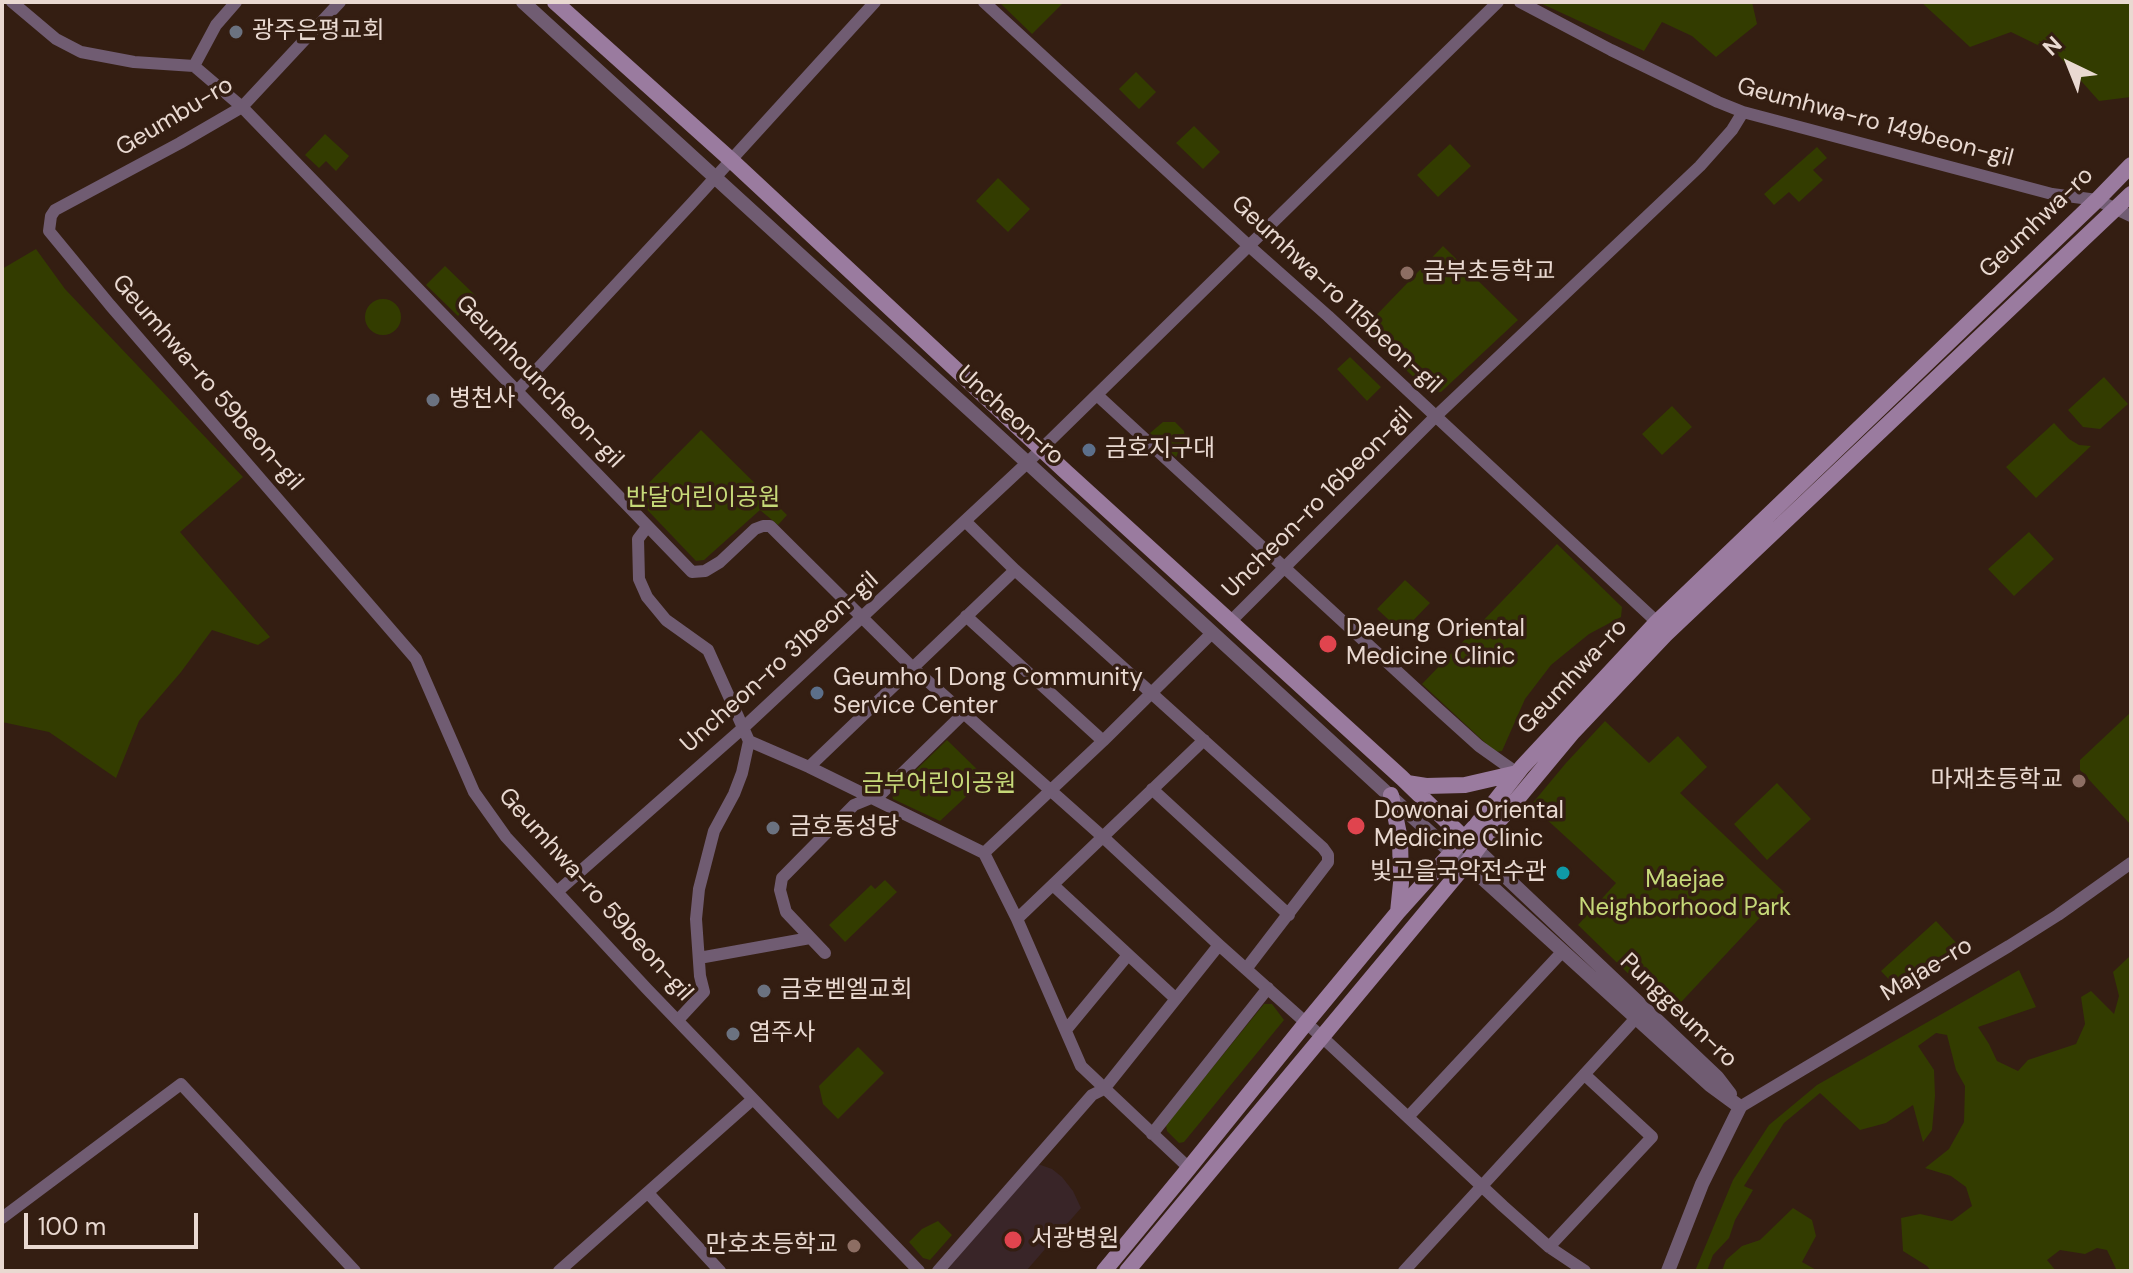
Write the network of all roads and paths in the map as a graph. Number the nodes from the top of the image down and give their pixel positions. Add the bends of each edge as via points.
1 (12, 2) edge
2 (236, 2) edge
3 (340, 2) edge
4 (523, 2) edge
5 (555, 2) edge
6 (875, 2) edge
7 (984, 2) edge
8 (1498, 2) edge
9 (1520, 2) edge
10 (194, 66) junction
11 (242, 107) junction
12 (1743, 112) junction
13 (731, 160) junction
14 (2131, 165) edge
15 (716, 177) junction
16 (2131, 194) edge
17 (2097, 200) junction
18 (2123, 213) edge
19 (51, 216) joint
20 (1249, 246) junction
21 (517, 391) junction
22 (1097, 395) junction
23 (1435, 417) junction
24 (1042, 448) junction
25 (1027, 463) junction
26 (965, 521) junction
27 (647, 527) junction
28 (1284, 567) junction
29 (1015, 570) junction
30 (966, 616) junction
31 (863, 618) junction
32 (1231, 621) junction
33 (1657, 622) junction
34 (1212, 633) junction
35 (913, 668) junction
36 (1152, 692) junction
37 (965, 712) junction
38 (743, 728) junction
39 (1204, 740) junction
40 (749, 741) junction
41 (1103, 741) junction
42 (809, 767) junction
43 (1517, 773) junction
44 (1407, 783) junction
45 (1152, 789) junction
46 (1051, 791) junction
47 (1391, 795) junction
48 (871, 797) junction
49 (1103, 837) junction
50 (1464, 838) junction
51 (1451, 852) junction
52 (984, 853) junction
53 (1472, 857) junction
54 (2131, 863) edge
55 (1053, 885) junction
56 (558, 891) junction
57 (1398, 912) junction
58 (1289, 915) junction
59 (1017, 919) junction
60 (810, 938) junction
61 (1219, 945) junction
62 (1563, 951) junction
63 (825, 953) dead end
64 (1128, 955) junction
65 (699, 958) junction
66 (1246, 969) junction
67 (1268, 988) junction
68 (1176, 999) junction
69 (1636, 1018) junction
70 (678, 1020) junction
71 (1306, 1023) junction
72 (1066, 1030) junction
73 (1322, 1037) junction
74 (1585, 1075) junction
75 (1104, 1089) junction
76 (753, 1099) junction
77 (1740, 1107) junction
78 (1408, 1117) junction
79 (1152, 1134) junction
80 (1189, 1168) junction
81 (1482, 1185) junction
82 (648, 1193) junction
83 (2, 1218) edge
84 (1549, 1247) junction
85 (355, 1271) edge
86 (559, 1271) edge
87 (720, 1271) edge
88 (919, 1271) edge
89 (938, 1271) edge
90 (1104, 1271) edge
91 (1127, 1271) edge
92 (1404, 1271) edge
93 (1585, 1271) edge
94 (1668, 1271) edge

1 - 10 street via 56,39 81,52
2 - 10 street via 216,25
3 - 11 street, Geumbu-ro
4 - 15 street, Uncheon-ro
5 - 13 main road, Uncheon-ro
6 - 13 street
7 - 20 street, Geumhwa-ro 115beon-gil
8 - 20 street, Uncheon-ro 31beon-gil
9 - 12 street, Geumhwa-ro 149beon-gil
10 - 11 street, Geumhouncheon-gil
11 - 19 street, Geumbu-ro
11 - 21 street, Geumhouncheon-gil
12 - 17 street, Geumhwa-ro 149beon-gil via 2052,194
12 - 23 street, Uncheon-ro 16beon-gil via 1700,166
13 - 15 street
13 - 24 main road, Uncheon-ro
14 - 17 main road, Geumhwa-ro
15 - 21 street
15 - 25 street, Uncheon-ro
16 - 18 main road, Geumhwa-ro
17 - 18 street
17 - 33 main road, Geumhwa-ro
18 - 53 main road, Geumhwa-ro via 1665,635 1573,732
19 - 56 street, Geumhwa-ro 59beon-gil via 49,231 58,242 416,659 474,792 506,837
20 - 22 street, Uncheon-ro 31beon-gil
20 - 23 street, Geumhwa-ro 115beon-gil
21 - 27 street, Geumhouncheon-gil
22 - 24 street, Uncheon-ro 31beon-gil
22 - 28 street
23 - 28 street, Uncheon-ro 16beon-gil
23 - 33 street, Geumhwa-ro 115beon-gil
24 - 25 street, Uncheon-ro 31beon-gil
24 - 32 main road, Uncheon-ro
25 - 26 street, Uncheon-ro 31beon-gil
25 - 34 street, Uncheon-ro
26 - 29 street
26 - 31 street, Uncheon-ro 31beon-gil
27 - 31 street, Geumhouncheon-gil via 692,572 705,571 755,529 770,526
27 - 38 street via 638,539 639,579 647,597 666,620 708,650
28 - 32 street, Uncheon-ro 16beon-gil
28 - 43 street via 1479,746
29 - 30 street
29 - 36 street
30 - 35 street
30 - 41 street
31 - 35 street
31 - 38 street, Uncheon-ro 31beon-gil
32 - 44 main road, Uncheon-ro
33 - 43 main road, Geumhwa-ro
34 - 36 street
34 - 47 street, Uncheon-ro
35 - 37 street
35 - 42 street
36 - 39 street
36 - 41 street
37 - 46 street
37 - 48 street via 881,794
38 - 40 street
38 - 56 street, Uncheon-ro 31beon-gil
39 - 45 street
39 - 58 street via 1328,855
40 - 42 street
40 - 65 street via 738,783 714,831 699,889
41 - 46 street
42 - 48 street
43 - 44 main road via 1465,785
43 - 50 main road, Geumhwa-ro
44 - 50 main road, Uncheon-ro
45 - 49 street
45 - 58 street
46 - 49 street
46 - 52 street
47 - 51 street, Uncheon-ro
47 - 57 main road via 1400,839
48 - 52 street
48 - 60 street via 854,805 780,881 786,912
49 - 55 street
49 - 61 street
50 - 51 main road, Geumhwa-ro
50 - 53 street, Uncheon-ro
51 - 53 street, Uncheon-ro
51 - 57 main road, Geumhwa-ro
52 - 59 street
53 - 62 street, Punggeum-ro
53 - 73 main road, Geumhwa-ro
53 - 77 street, Punggeum-ro via 1717,1077
54 - 77 street, Majae-ro via 2058,915
55 - 59 street
55 - 64 street
56 - 70 street, Geumhwa-ro 59beon-gil
57 - 71 main road, Geumhwa-ro
58 - 66 street
59 - 72 street
60 - 63 street
60 - 65 street
61 - 66 street
61 - 68 street
62 - 69 street, Punggeum-ro
62 - 78 street
64 - 68 street
64 - 72 street
65 - 70 street via 704,992
66 - 67 street
67 - 71 street
67 - 79 street
68 - 75 street
69 - 74 street
69 - 77 street, Punggeum-ro
70 - 76 street, Geumhwa-ro 59beon-gil
71 - 73 street
71 - 80 main road, Geumhwa-ro
72 - 75 street via 1081,1066
73 - 78 street
73 - 91 main road, Geumhwa-ro
74 - 81 street
74 - 84 street via 1652,1137
75 - 79 street
75 - 89 street via 1092,1095
76 - 82 street
76 - 88 street, Geumhwa-ro 59beon-gil
77 - 94 street
78 - 81 street
79 - 80 street
80 - 90 main road, Geumhwa-ro
81 - 84 street
81 - 92 street
82 - 86 street
82 - 87 street
83 - 85 street via 181,1084
84 - 93 street

